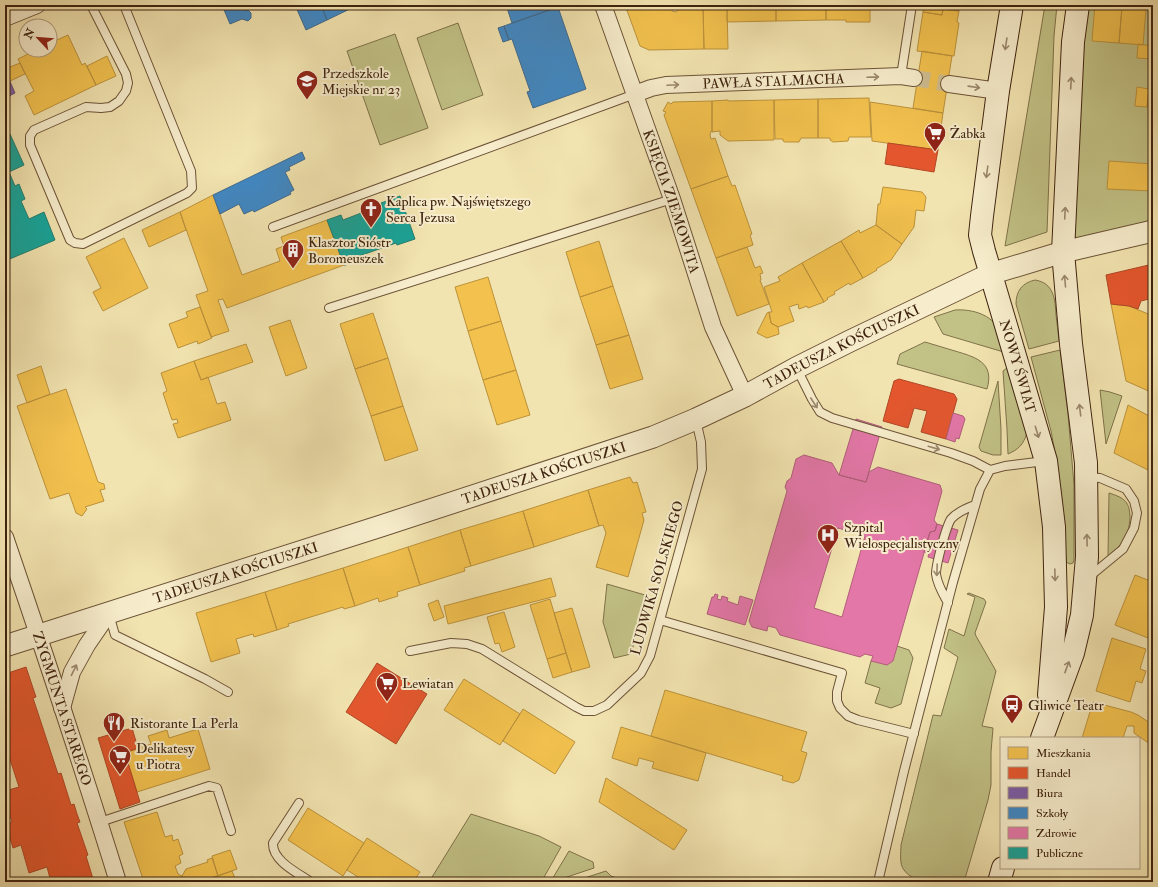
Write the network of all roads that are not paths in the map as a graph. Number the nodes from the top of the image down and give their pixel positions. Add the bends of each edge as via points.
1 (38, 5) edge
2 (91, 5) edge
3 (124, 5) edge
4 (603, 5) edge
5 (912, 5) edge
6 (1012, 5) edge
7 (1078, 5) edge
8 (5, 18) edge
9 (908, 77) joint
10 (949, 84) tunnel mouth
11 (998, 91) junction
12 (635, 94) junction
13 (672, 199) junction
14 (273, 228) dead end
15 (1153, 231) edge
16 (1063, 252) junction
17 (990, 274) junction
18 (329, 308) dead end
19 (796, 368) junction
20 (745, 396) junction
21 (696, 419) junction
22 (1046, 461) junction
23 (990, 470) junction
24 (1086, 476) junction
25 (975, 505) junction
26 (5, 537) edge
27 (1085, 580) junction
28 (948, 603) junction
29 (109, 613) junction
30 (660, 620) junction
31 (39, 636) junction
32 (5, 646) edge
33 (410, 651) dead end
34 (228, 692) dead end
35 (62, 708) junction
36 (914, 734) junction
37 (1043, 734) edge
38 (299, 803) dead end
39 (100, 822) junction
40 (231, 831) dead end
41 (1003, 869) edge
42 (118, 882) edge
43 (312, 882) edge
44 (878, 882) edge
45 (999, 882) edge

1 - 8 street
2 - 3 lane via 126,74 126,91 119,102 110,107 86,107 34,130 30,136 30,145 70,240 83,244 187,193 192,188 191,171
4 - 12 street, KSIĘCIA ZIEMOWITA
5 - 9 lane
6 -> 11 main road, NOWY ŚWIAT
16 -> 7 main road, NOWY ŚWIAT via 1073,42
12 -> 9 street, PAWŁA STALMACHA via 666,85
10 -> 11 street
11 -> 17 main road, NOWY ŚWIAT via 980,235
12 - 13 street, KSIĘCIA ZIEMOWITA
12 - 14 lane
13 - 18 lane
13 - 20 street, KSIĘCIA ZIEMOWITA via 713,327
15 - 16 street, TADEUSZA KOŚCIUSZKI
16 - 17 street, TADEUSZA KOŚCIUSZKI
24 -> 16 main road, NOWY ŚWIAT
17 - 19 street, TADEUSZA KOŚCIUSZKI
17 -> 22 main road, NOWY ŚWIAT
19 - 20 street, TADEUSZA KOŚCIUSZKI
19 -> 23 lane via 820,412 832,418 951,453
20 - 21 street, TADEUSZA KOŚCIUSZKI
21 - 29 street, TADEUSZA KOŚCIUSZKI via 653,437
21 - 30 lane, LUDWIKA SOLSKIEGO via 701,442 702,469
22 - 23 lane
22 -> 37 main road, NOWY ŚWIAT via 1054,527 1056,607
23 - 25 lane
27 -> 24 main road, NOWY ŚWIAT
24 - 27 lane via 1100,478 1126,489 1134,501 1137,513 1134,528 1123,549
25 - 28 lane
25 -> 28 lane via 951,519 937,563 939,587
26 - 31 street, ZYGMUNTA STAREGO
37 -> 27 main road, NOWY ŚWIAT via 1073,653 1082,615
28 - 36 lane
29 - 31 street, TADEUSZA KOŚCIUSZKI
29 - 34 lane via 115,635
35 -> 29 street via 72,672
30 - 33 lane, LUDWIKA SOLSKIEGO via 650,656 641,673 607,705 594,711 584,711 576,707 482,649 467,644 451,643
30 - 36 lane via 842,672 837,701 848,716
31 - 32 street, TADEUSZA KOŚCIUSZKI
31 - 35 street, ZYGMUNTA STAREGO
35 - 39 street, ZYGMUNTA STAREGO
36 - 44 lane
38 - 43 lane via 273,843 273,848 281,862
39 - 40 lane via 213,786 217,788
39 - 42 street, ZYGMUNTA STAREGO
41 - 45 main road

